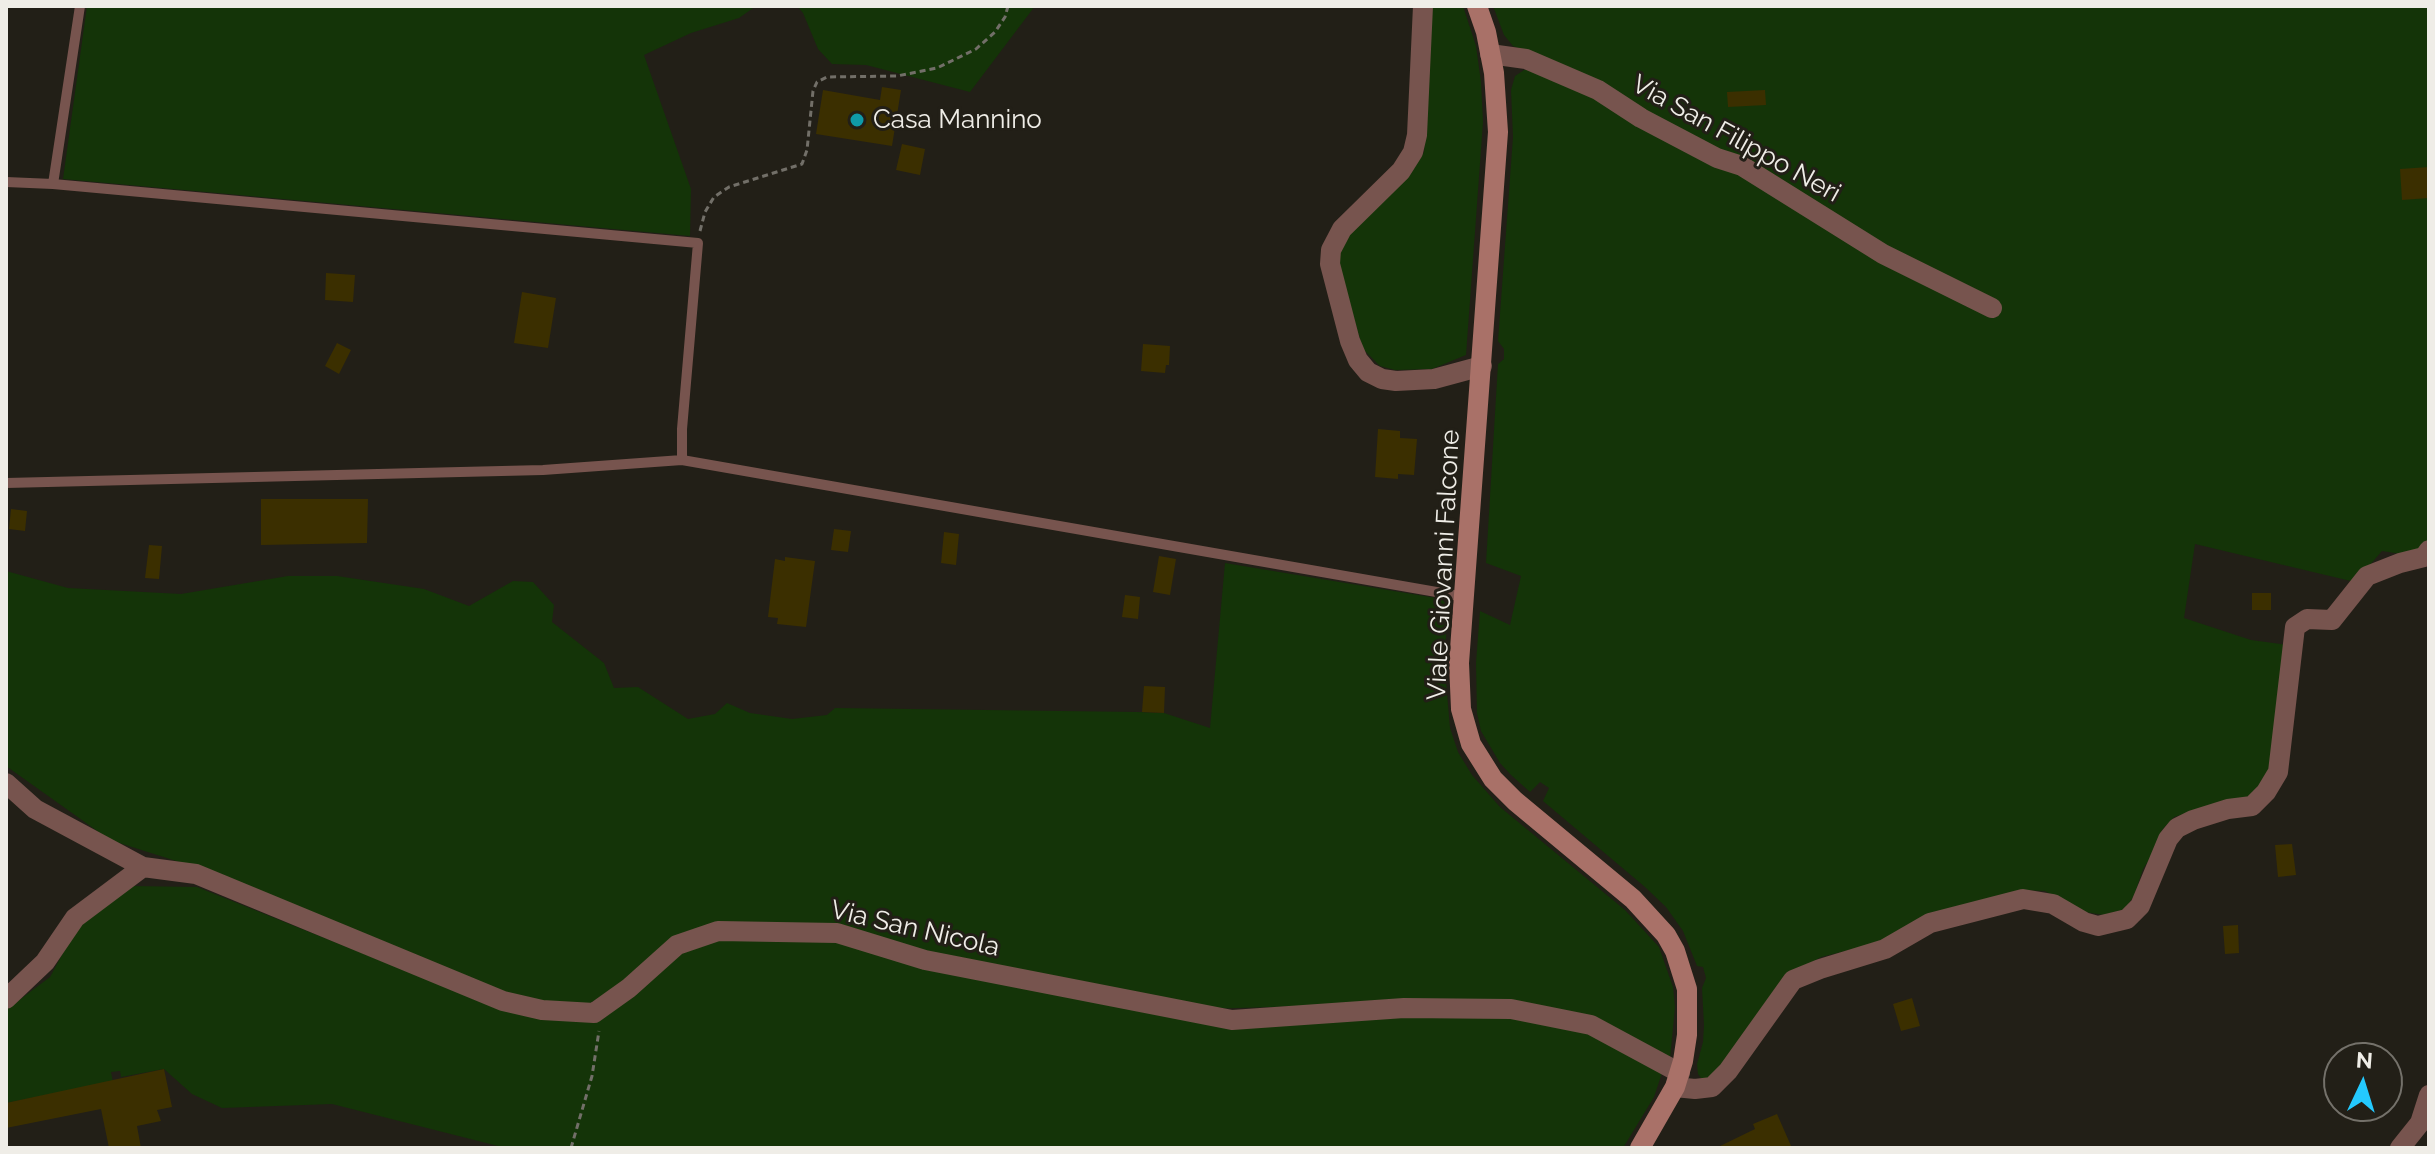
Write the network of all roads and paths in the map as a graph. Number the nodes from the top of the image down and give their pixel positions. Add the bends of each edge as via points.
1 (80, 6) edge
2 (1008, 6) edge
3 (1423, 6) edge
4 (1477, 6) edge
5 (1490, 54) junction
6 (6, 182) edge
7 (53, 184) junction
8 (698, 243) junction
9 (1992, 308) dead end
10 (1482, 366) junction
11 (682, 460) junction
12 (6, 483) edge
13 (2429, 550) edge
14 (1465, 597) junction
15 (6, 783) edge
16 (143, 867) junction
17 (6, 999) edge
18 (594, 1013) junction
19 (1678, 1080) junction
20 (2429, 1095) edge
21 (571, 1148) edge
22 (1640, 1148) edge
23 (2400, 1148) edge

1 - 7 lane
2 - 8 path via 995,32 976,49 937,68 817,82 802,164 729,187 714,197
3 - 10 street via 1413,152 1401,171 1342,229 1330,264 1350,341 1368,372 1396,381 1434,379
4 - 5 street, Viale Giovanni Falcone
5 - 9 street, Via San Filippo Neri via 1526,59 1598,90 1641,118 1742,166 1883,254
5 - 10 street, Viale Giovanni Falcone via 1498,132
6 - 7 lane
7 - 8 lane
8 - 11 lane
10 - 14 street, Viale Giovanni Falcone
11 - 12 lane via 543,470
11 - 14 lane
13 - 19 street via 2424,557 2367,576 2332,620 2307,619 2295,627 2278,772 2252,806 2177,828 2140,906 2127,919 2098,926 2053,904 2023,899 1930,923 1885,949 1793,980 1712,1087 1695,1089
14 - 19 street, Viale Giovanni Falcone via 1459,689 1471,744 1515,801 1633,899 1666,935 1687,989 1687,1035
15 - 16 street via 35,809
16 - 17 street via 75,918 45,962
16 - 18 street via 196,874 503,1001
18 - 19 street, Via San Nicola via 677,945 718,931 837,933 925,960 1232,1020 1404,1008 1511,1009 1591,1025
18 - 21 path via 599,1034 592,1076
19 - 22 street, Viale Giovanni Falcone
20 - 23 street via 2420,1123

